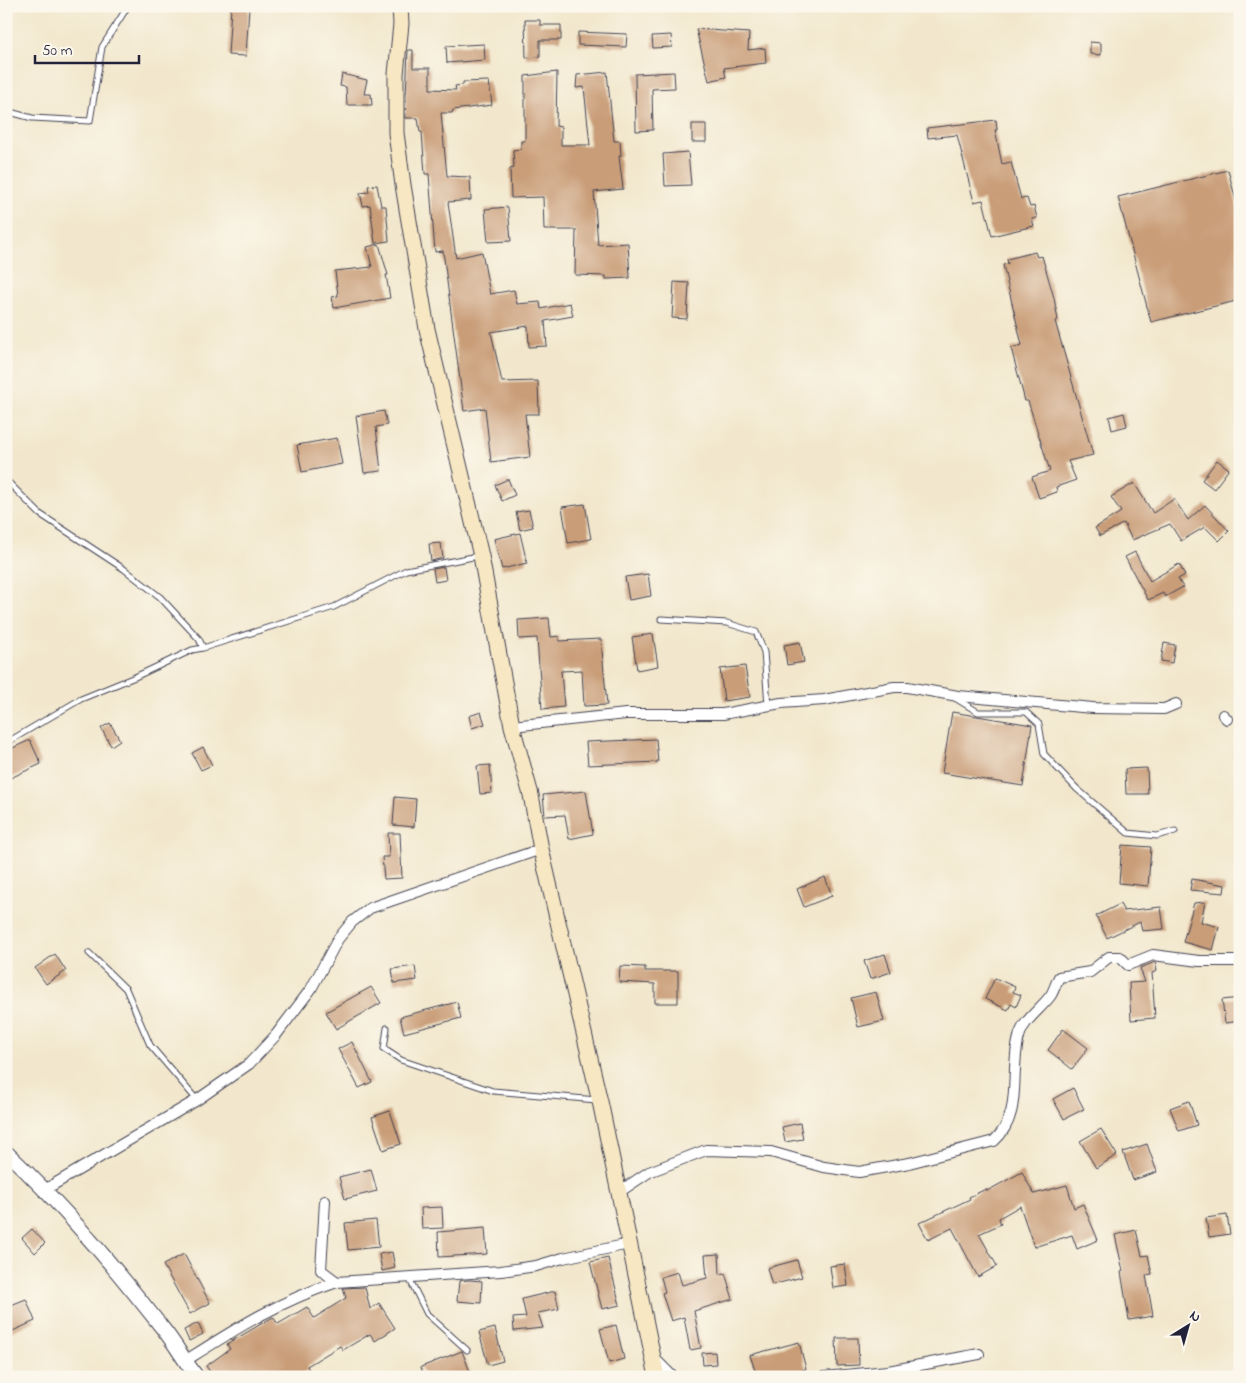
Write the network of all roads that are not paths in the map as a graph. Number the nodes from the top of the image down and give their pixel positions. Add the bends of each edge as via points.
1 (128, 6) edge
2 (400, 6) edge
3 (6, 111) edge
4 (6, 480) edge
5 (481, 556) junction
6 (661, 619) dead end
7 (203, 648) junction
8 (950, 695) junction
9 (1176, 704) dead end
10 (768, 706) junction
11 (512, 726) junction
12 (6, 743) edge
13 (1175, 831) dead end
14 (541, 849) junction
15 (88, 953) dead end
16 (1240, 961) edge
17 (387, 1028) dead end
18 (197, 1100) junction
19 (600, 1100) junction
20 (6, 1152) edge
21 (46, 1189) junction
22 (619, 1192) junction
23 (325, 1201) dead end
24 (629, 1244) junction
25 (409, 1278) junction
26 (337, 1282) junction
27 (466, 1350) dead end
28 (979, 1354) dead end
29 (654, 1358) junction
30 (185, 1361) junction
31 (859, 1375) edge
32 (197, 1377) edge
33 (657, 1377) edge
34 (673, 1377) edge
35 (824, 1377) edge

1 - 3 lane via 102,47 90,122 32,118
2 - 5 main road via 395,106 403,184 427,329
4 - 7 lane via 40,514 124,569 160,597
5 - 7 lane via 406,570 334,607
5 - 11 main road
6 - 10 lane via 727,623 756,632 764,652
7 - 12 lane via 81,699
8 - 9 street via 1093,708 1164,709
8 - 10 street via 894,687
8 - 13 lane via 978,712 1026,712 1039,724 1044,754 1077,789 1128,833 1157,836
10 - 11 street via 723,714 626,714
11 - 14 main road via 533,804
14 - 18 street via 370,908 338,939 311,989 276,1035 249,1064
14 - 19 main road
15 - 18 lane via 126,989 150,1045
16 - 22 street via 1199,961 1153,955 1128,965 1120,957 1109,957 1090,972 1059,977 1051,994 1019,1034 1012,1112 1005,1129 994,1141 859,1172 824,1168 771,1152 706,1150 649,1172
17 - 19 lane via 384,1049 401,1060 493,1091
18 - 21 street
19 - 22 main road
20 - 21 street
21 - 30 street via 166,1332
22 - 24 main road
23 - 26 street via 321,1270
24 - 25 street via 536,1266
24 - 29 main road
25 - 26 street
25 - 27 lane via 427,1314
26 - 30 street via 299,1295 253,1318
28 - 31 street
29 - 33 main road
29 - 34 street
30 - 32 street
31 - 35 street

